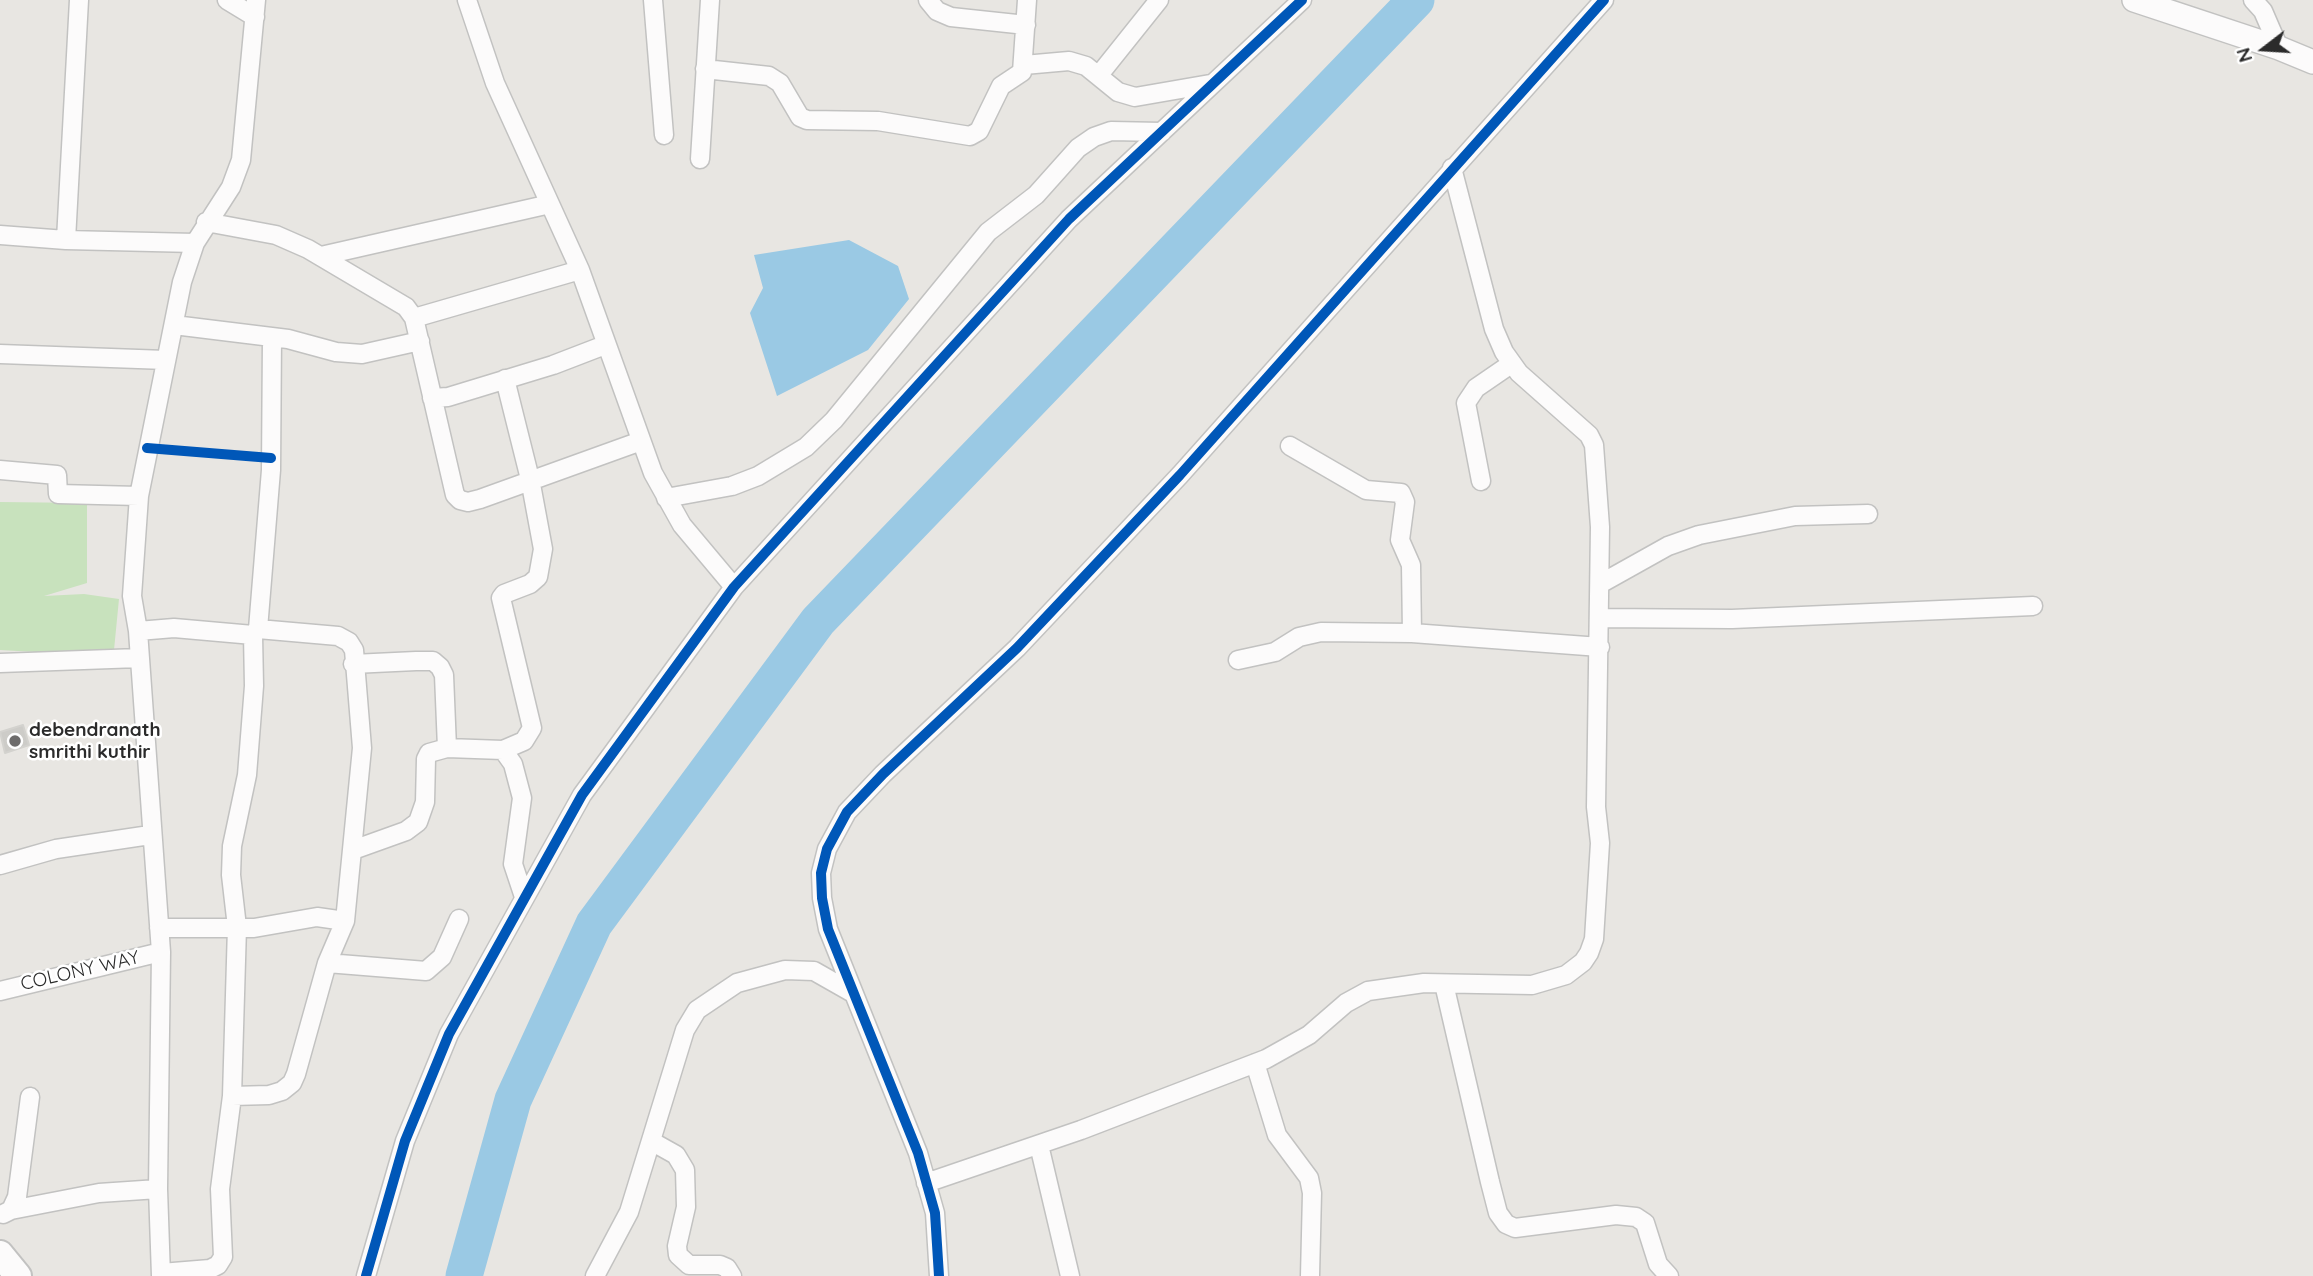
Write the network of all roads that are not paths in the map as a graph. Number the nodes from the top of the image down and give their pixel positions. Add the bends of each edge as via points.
1 (79, 0) edge
2 (227, 0) edge
3 (467, 0) edge
4 (653, 0) edge
5 (710, 0) edge
6 (928, 0) edge
7 (1027, 0) edge
8 (1159, 0) edge
9 (1302, 0) edge
10 (1604, 0) edge
11 (2133, 0) edge
12 (2253, 0) edge
13 (255, 8) edge
14 (1026, 25) junction
15 (2279, 48) junction
16 (2313, 62) edge
17 (1024, 65) junction
18 (705, 69) junction
19 (1099, 75) junction
20 (1214, 83) junction
21 (1162, 132) junction
22 (664, 135) dead end
23 (700, 159) dead end
24 (1452, 168) junction
25 (550, 204) junction
26 (206, 222) junction
27 (0, 235) edge
28 (66, 240) junction
29 (195, 243) junction
30 (321, 257) junction
31 (580, 270) junction
32 (414, 318) junction
33 (174, 325) junction
34 (272, 337) junction
35 (420, 341) junction
36 (605, 345) junction
37 (0, 354) edge
38 (166, 360) junction
39 (1510, 364) junction
40 (505, 379) junction
41 (432, 398) junction
42 (641, 441) junction
43 (1290, 446) dead end
44 (0, 470) edge
45 (530, 479) junction
46 (1481, 481) dead end
47 (139, 496) junction
48 (666, 498) junction
49 (1868, 514) dead end
50 (1600, 584) junction
51 (734, 587) junction
52 (2033, 606) dead end
53 (1601, 618) junction
54 (138, 631) junction
55 (255, 632) junction
56 (1412, 632) junction
57 (1600, 647) junction
58 (131, 660) junction
59 (1238, 660) dead end
60 (0, 663) edge
61 (353, 664) junction
62 (447, 748) junction
63 (503, 750) junction
64 (150, 835) junction
65 (353, 850) junction
66 (0, 864) edge
67 (524, 897) junction
68 (460, 919) dead end
69 (345, 921) junction
70 (237, 927) junction
71 (159, 928) junction
72 (161, 952) junction
73 (327, 963) junction
74 (1444, 984) junction
75 (0, 991) edge
76 (851, 992) junction
77 (1255, 1063) junction
78 (232, 1096) junction
79 (30, 1097) dead end
80 (652, 1141) junction
81 (1039, 1145) junction
82 (926, 1183) junction
83 (158, 1189) junction
84 (5, 1213) edge
85 (0, 1254) edge
86 (161, 1275) edge
87 (18, 1276) edge
88 (366, 1276) edge
89 (595, 1276) edge
90 (732, 1276) edge
91 (939, 1276) edge
92 (1070, 1276) edge
93 (1310, 1276) edge
94 (1669, 1276) edge

1 - 28 street
2 - 13 street
3 - 25 street via 495,83
4 - 22 street
5 - 18 street
6 - 14 street via 951,17
7 - 14 street
8 - 19 street
9 - 20 street
10 - 24 street
11 - 15 street
12 - 15 street via 2263,11
13 - 26 street via 241,160 231,187
14 - 17 street
15 - 16 street
17 - 18 street via 1017,77 1001,86 979,131 970,136 878,121 807,120 800,117 780,83 769,76
17 - 19 street via 1069,61
18 - 23 street
19 - 20 street via 1118,92 1135,97
20 - 21 street
21 - 48 street via 1111,131 1078,148 1036,195 988,232 834,420 806,447 732,486
21 - 51 street via 1069,219
24 - 39 street via 1494,329
24 - 76 street via 1171,485 1017,648 847,812 827,849 821,873 828,929
25 - 30 street
25 - 31 street
26 - 29 street
26 - 30 street via 275,235
27 - 28 street
28 - 29 street
29 - 33 street
30 - 32 street via 406,307
31 - 32 street
31 - 36 street
32 - 35 street
33 - 34 street
33 - 38 street
34 - 35 street via 362,354
34 - 55 street via 271,470
35 - 41 street
36 - 40 street
36 - 42 street
37 - 38 street
38 - 47 street
39 - 46 street via 1476,388 1466,402
39 - 50 street via 1589,435 1594,445
40 - 41 street
40 - 45 street
41 - 45 street via 460,500 480,499
42 - 45 street
42 - 48 street
43 - 56 street via 1366,490 1401,493 1405,502 1400,540 1411,565
44 - 47 street via 57,475 58,494
45 - 63 street via 542,566 530,584 501,598 532,728 524,741
47 - 54 street via 132,596
48 - 51 street via 682,526
49 - 50 street via 1795,516 1723,528 1668,547
50 - 53 street
51 - 67 street via 582,795
52 - 53 street via 1732,619
53 - 57 street
54 - 55 street
54 - 58 street
55 - 61 street via 344,638 354,650
55 - 70 street via 247,775 232,856
56 - 57 street
56 - 59 street via 1306,634 1275,652
57 - 74 street via 1596,807 1600,843 1594,939 1589,953 1566,975 1543,983
58 - 60 street
58 - 64 street
61 - 62 street via 433,661 440,667
61 - 65 street via 362,748
62 - 63 street
62 - 65 street via 429,753 426,759 425,802 418,822 406,831
63 - 67 street via 513,764 522,799 513,864
64 - 66 street via 56,849
64 - 71 street
65 - 69 street
67 - 88 street via 449,1034 405,1141
68 - 73 street via 442,957 426,971
69 - 70 street via 305,917
69 - 73 street
70 - 71 street
70 - 78 street
71 - 72 street
72 - 75 street, COLONY WAY
72 - 83 street
73 - 78 street via 292,1083 270,1095
74 - 77 street via 1390,985 1368,991 1299,1042
74 - 94 street via 1490,1182 1506,1224 1515,1228 1616,1215 1636,1217 1645,1223 1652,1252
76 - 80 street via 825,975 799,969 737,983 712,997 685,1030
76 - 82 street via 918,1153
77 - 81 street
77 - 93 street via 1277,1135 1309,1178
78 - 86 street via 220,1189 223,1257 210,1269
79 - 84 street via 17,1198
80 - 89 street via 629,1212
80 - 90 street via 676,1155 685,1170 686,1207 678,1255 689,1265 720,1265
81 - 82 street
81 - 92 street
82 - 91 street via 935,1213
83 - 84 street via 99,1193
83 - 86 street
85 - 87 main road

